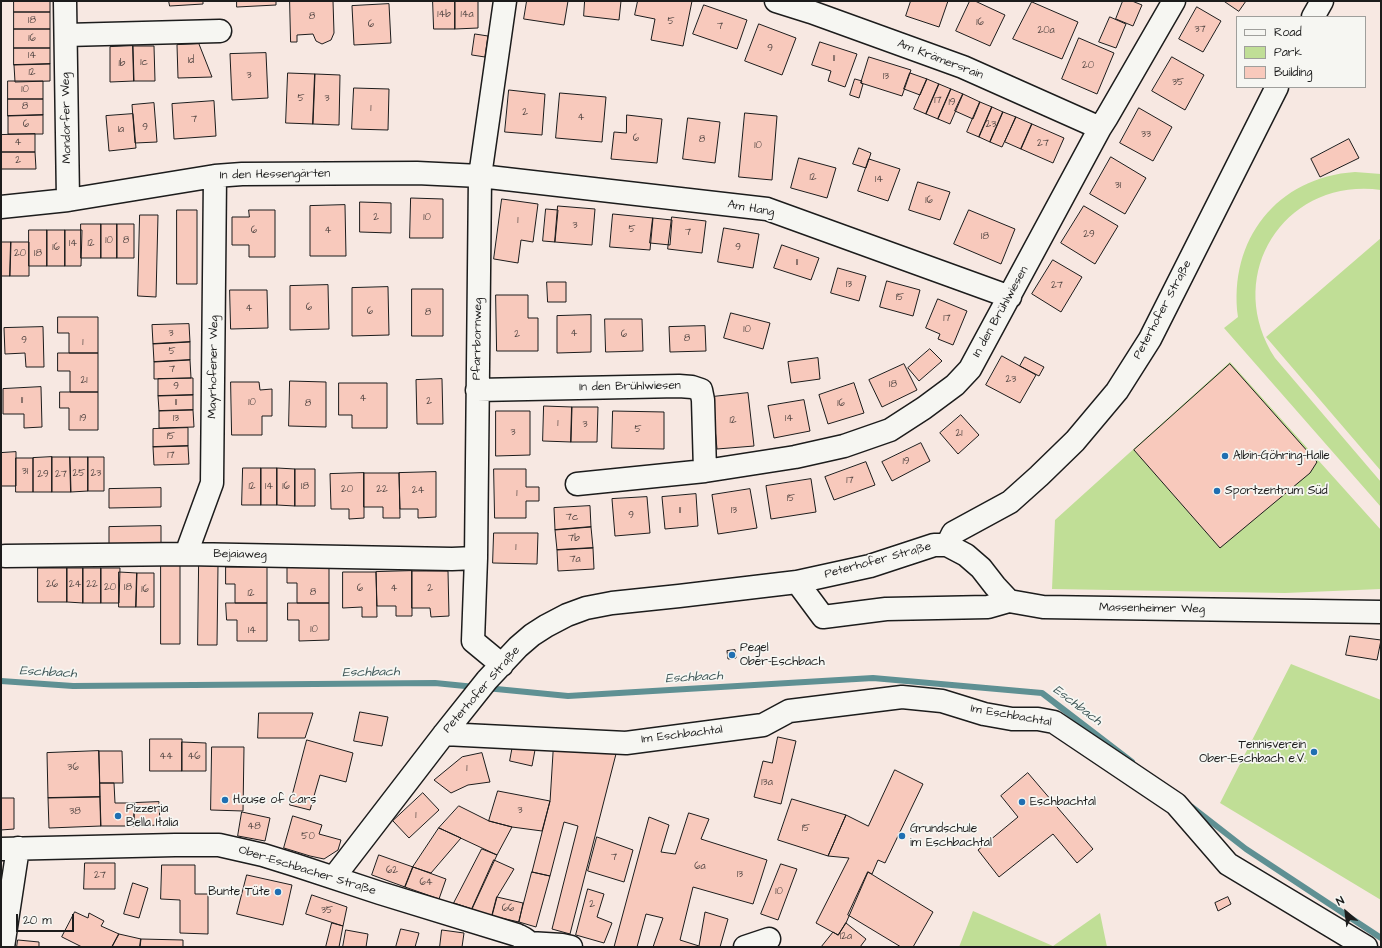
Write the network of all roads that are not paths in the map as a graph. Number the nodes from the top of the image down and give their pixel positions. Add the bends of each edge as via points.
1 (65, 1) edge
2 (505, 1) edge
3 (776, 1) edge
4 (1174, 1) edge
5 (1322, 1) edge
6 (1314, 16) edge
7 (220, 31) dead end
8 (66, 36) junction
9 (1276, 88) edge
10 (1100, 128) junction
11 (215, 176) junction
12 (480, 176) junction
13 (68, 200) junction
14 (1, 207) edge
15 (1010, 297) junction
16 (477, 390) junction
17 (704, 471) junction
18 (577, 484) dead end
19 (946, 545) junction
20 (186, 554) junction
21 (5, 556) dead end
22 (476, 558) junction
23 (796, 582) junction
24 (1009, 601) junction
25 (1381, 612) edge
26 (494, 673) junction
27 (450, 727) junction
28 (9, 849) edge
29 (334, 878) junction
30 (769, 939) dead end
31 (530, 945) edge
32 (3, 947) edge
33 (571, 947) edge
34 (745, 947) edge
35 (1366, 947) edge

1 - 8 street, Mondorfer Weg
2 - 12 street, Pfarrbornweg
3 - 10 street, Am Krämersrain via 963,68
4 - 10 street, In den Brühlwiesen
5 - 6 street
7 - 8 street
8 - 13 street, Mondorfer Weg
9 - 19 street, Peterhofer Straße via 1150,339 1117,391 1075,441 1039,476 1010,502 953,533
10 - 15 street, In den Brühlwiesen
11 - 12 street, In den Hessengärten via 417,173
11 - 13 street, In den Hessengärten
11 - 20 street, Mayrhofener Weg via 212,483
12 - 15 street, Am Hang via 767,209
12 - 16 street, Pfarrbornweg
13 - 14 street, In den Hessengärten
15 - 17 street, In den Brühlwiesen via 970,369 943,395 890,430 844,446 795,457
16 - 17 street, In den Brühlwiesen via 678,386 701,390
16 - 22 street, Pfarrbornweg
17 - 18 street, In den Brühlwiesen
19 - 23 street, Peterhofer Straße via 934,546 870,566
19 - 24 street via 966,555 981,568
20 - 21 street, Bejaiaweg
20 - 22 street, Bejaiaweg
22 - 26 street, Pfarrbornweg via 473,641
23 - 24 street via 823,617 886,608 988,607
23 - 26 street, Peterhofer Straße via 586,608 566,615 532,635
24 - 25 street, Massenheimer Weg via 1043,607
26 - 27 street, Peterhofer Straße
27 - 29 street, Peterhofer Straße
27 - 35 street, Im Eschbachtal via 626,743 763,725 789,711 902,697 942,701 1012,719 1054,722 1176,804 1228,864
28 - 29 street, Ober-Eschbacher Straße via 219,845 263,855
28 - 32 street
29 - 31 street, Ober-Eschbacher Straße via 517,935
30 - 34 street
31 - 33 street

